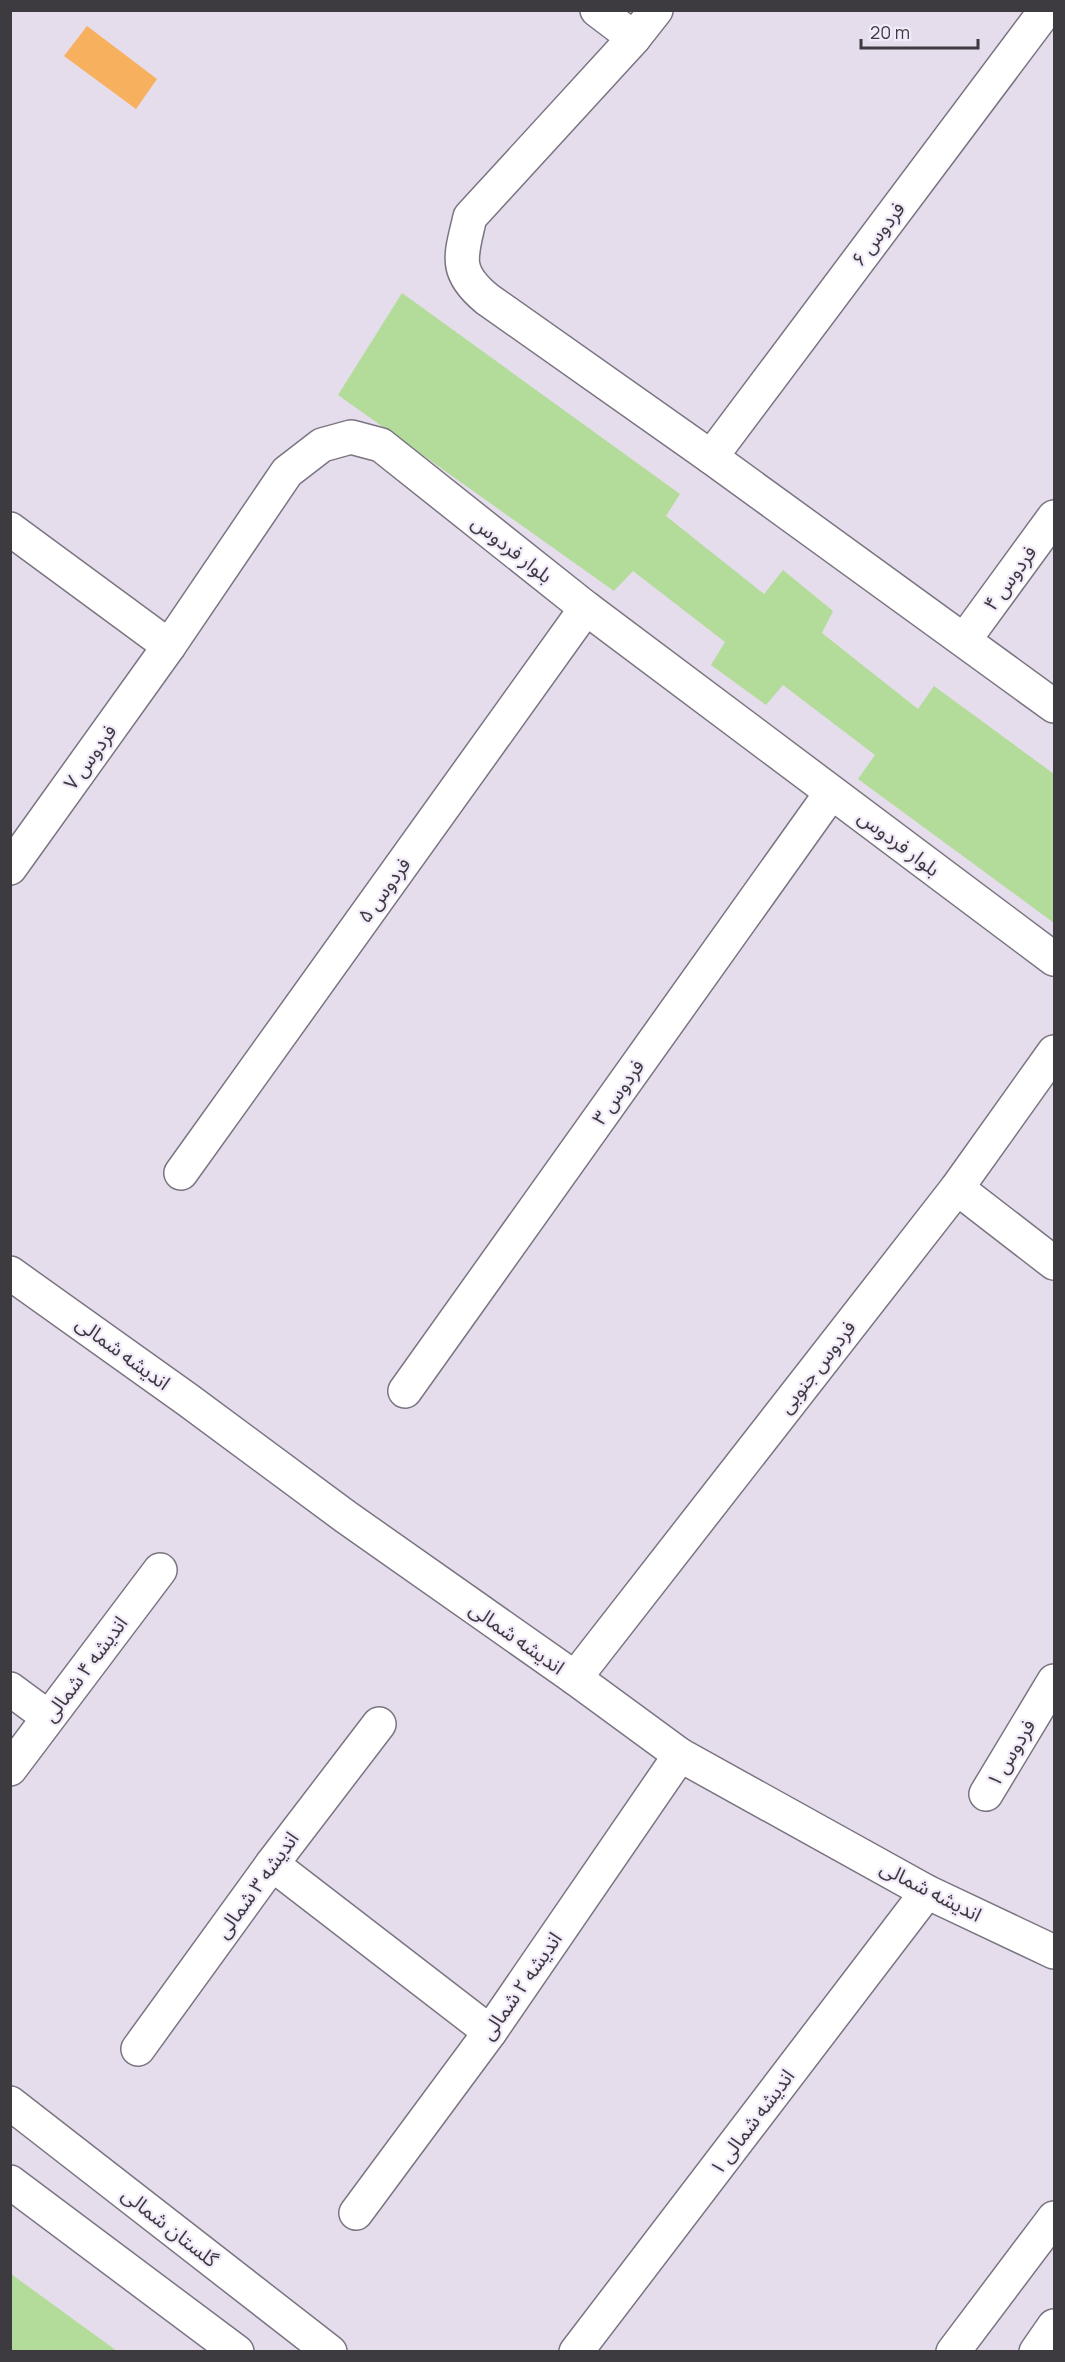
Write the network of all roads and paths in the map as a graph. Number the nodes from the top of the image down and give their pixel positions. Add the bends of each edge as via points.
1 (597, 10) edge
2 (656, 10) edge
3 (1046, 10) edge
4 (634, 38) junction
5 (711, 457) junction
6 (1054, 517) edge
7 (10, 529) edge
8 (586, 608) junction
9 (965, 639) junction
10 (169, 646) junction
11 (1054, 706) edge
12 (831, 793) junction
13 (10, 868) edge
14 (1054, 959) edge
15 (1054, 1052) edge
16 (181, 1173) dead end
17 (957, 1188) junction
18 (1054, 1263) edge
19 (11, 1276) edge
20 (405, 1391) dead end
21 (160, 1570) dead end
22 (575, 1678) junction
23 (1054, 1681) edge
24 (10, 1689) edge
25 (48, 1717) junction
26 (379, 1724) dead end
27 (680, 1755) junction
28 (10, 1769) edge
29 (986, 1794) dead end
30 (272, 1864) junction
31 (927, 1892) junction
32 (1054, 1952) edge
33 (490, 2032) junction
34 (138, 2049) dead end
35 (10, 2103) edge
36 (10, 2182) edge
37 (356, 2212) dead end
38 (1054, 2218) edge
39 (1054, 2326) edge
40 (237, 2352) edge
41 (330, 2352) edge
42 (576, 2352) edge
43 (953, 2352) edge
44 (1036, 2352) edge

1 - 4 street
2 - 4 street
3 - 5 street, فردوس ۶
4 - 5 street via 470,217 462,266 470,285 488,299
5 - 9 street
6 - 9 street, فردوس ۴
7 - 10 street
8 - 10 street, بلوار فردوس via 381,445 351,437 322,445 287,472
8 - 12 street, بلوار فردوس
8 - 16 street, فردوس ۵
9 - 11 street
10 - 13 street, فردوس ۷
12 - 14 street, بلوار فردوس
12 - 20 street, فردوس ۳
15 - 17 street, فردوس جنوبی
17 - 18 street
17 - 22 street, فردوس جنوبی
19 - 22 street, اندیشه شمالی
21 - 25 street, اندیشه ۴ شمالی
22 - 27 street, اندیشه شمالی
23 - 29 street, فردوس ۱
24 - 25 street
25 - 28 street, اندیشه ۴ شمالی
26 - 30 street, اندیشه ۳ شمالی
27 - 31 street, اندیشه شمالی
27 - 33 street, اندیشه ۲ شمالی
30 - 33 street
30 - 34 street, اندیشه ۳ شمالی
31 - 32 street, اندیشه شمالی
31 - 42 street, اندیشه شمالی ۱
33 - 37 street, اندیشه ۲ شمالی
35 - 41 street, گلستان شمالی
36 - 40 street
38 - 43 street
39 - 44 street

